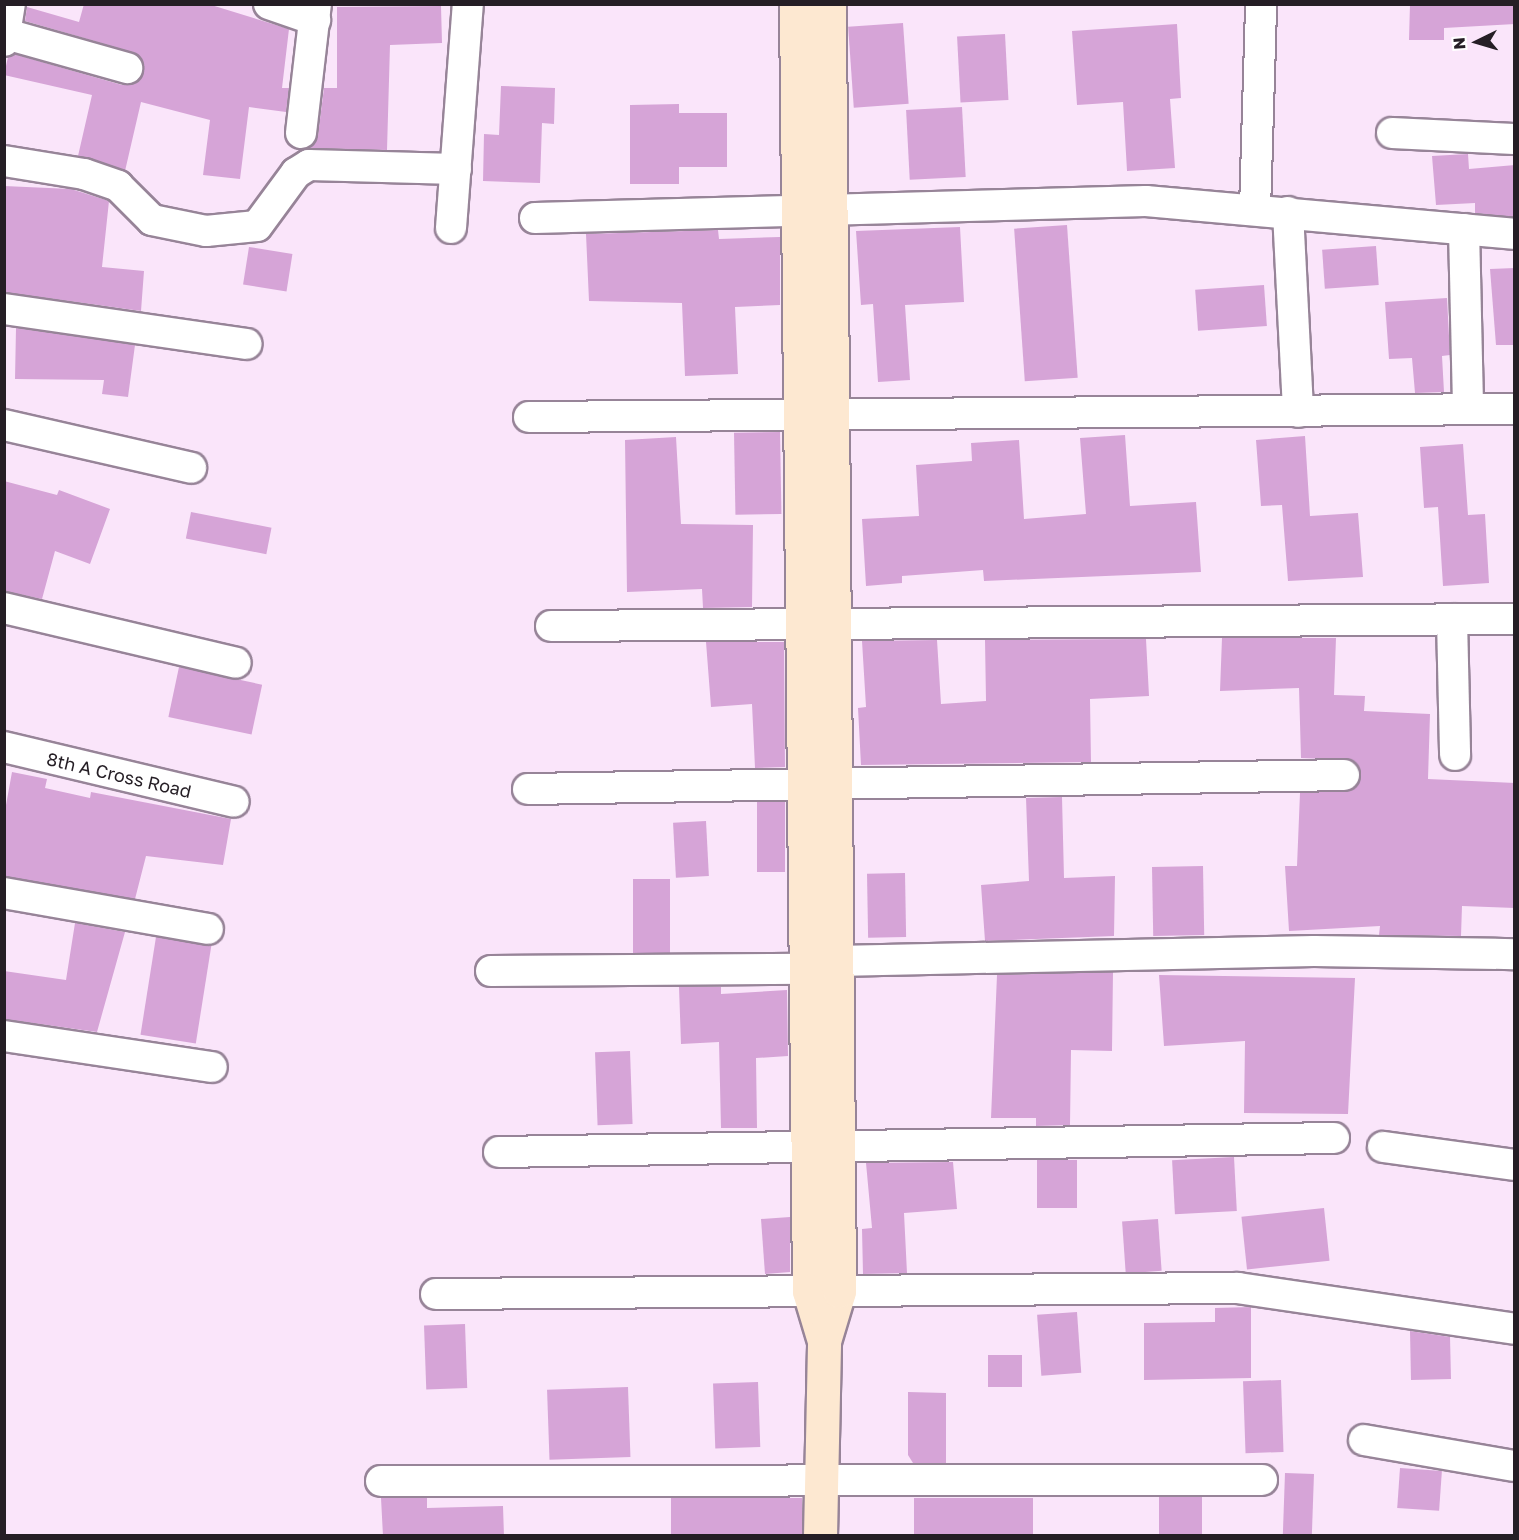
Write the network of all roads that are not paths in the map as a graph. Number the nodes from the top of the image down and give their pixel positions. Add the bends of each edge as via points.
1 (10, 4) edge
2 (269, 4) edge
3 (468, 4) edge
4 (795, 4) edge
5 (829, 4) edge
6 (1261, 4) edge
7 (315, 12) edge
8 (5, 37) edge
9 (127, 68) dead end
10 (301, 133) dead end
11 (1392, 133) dead end
12 (1515, 140) edge
13 (4, 161) edge
14 (456, 169) junction
15 (831, 210) junction
16 (1255, 210) junction
17 (798, 211) junction
18 (1288, 212) junction
19 (535, 218) dead end
20 (451, 228) dead end
21 (1464, 229) junction
22 (1515, 234) edge
23 (4, 309) edge
24 (246, 344) dead end
25 (1515, 409) edge
26 (1468, 410) junction
27 (1298, 412) junction
28 (800, 415) junction
29 (832, 415) junction
30 (529, 417) dead end
31 (4, 425) edge
32 (191, 468) dead end
33 (4, 608) edge
34 (1452, 619) junction
35 (1515, 619) edge
36 (818, 624) junction
37 (551, 626) dead end
38 (236, 663) dead end
39 (4, 747) edge
40 (1455, 755) dead end
41 (1344, 775) dead end
42 (819, 784) junction
43 (528, 789) dead end
44 (234, 802) dead end
45 (4, 893) edge
46 (208, 929) dead end
47 (1515, 954) edge
48 (821, 965) junction
49 (490, 971) dead end
50 (4, 1036) edge
51 (212, 1067) dead end
52 (1334, 1138) dead end
53 (823, 1145) junction
54 (1383, 1147) dead end
55 (499, 1152) dead end
56 (1515, 1165) edge
57 (824, 1291) junction
58 (436, 1294) dead end
59 (1515, 1329) edge
60 (1364, 1440) dead end
61 (1515, 1466) edge
62 (820, 1477) junction
63 (1262, 1479) dead end
64 (381, 1481) dead end
65 (820, 1536) edge

1 - 8 street
2 - 7 street
3 - 14 street
4 - 17 street
5 - 15 street
6 - 16 street
7 - 10 street
8 - 9 street
11 - 12 street
13 - 14 street via 84,174 118,186 152,220 206,231 257,226 296,173 309,165
14 - 20 street
15 - 16 street via 1146,201
15 - 17 street
15 - 29 street
16 - 18 street
17 - 19 street
17 - 28 street
18 - 21 street
18 - 27 street
21 - 22 street
21 - 26 street
23 - 24 street
25 - 26 street
26 - 27 street
27 - 29 street
28 - 29 street
28 - 30 street
28 - 36 street
29 - 36 street
31 - 32 street
33 - 38 street
34 - 35 street
34 - 36 street
34 - 40 street
36 - 37 street
36 - 42 street
39 - 44 street, 8th A Cross Road
41 - 42 street
42 - 43 street
42 - 48 street
45 - 46 street
47 - 48 street via 1314,951
48 - 49 street
48 - 53 street
50 - 51 street
52 - 53 street
53 - 55 street
53 - 57 street
54 - 56 street
57 - 58 street
57 - 59 street via 1238,1288
57 - 62 street
60 - 61 street
62 - 63 street
62 - 64 street
62 - 65 street

